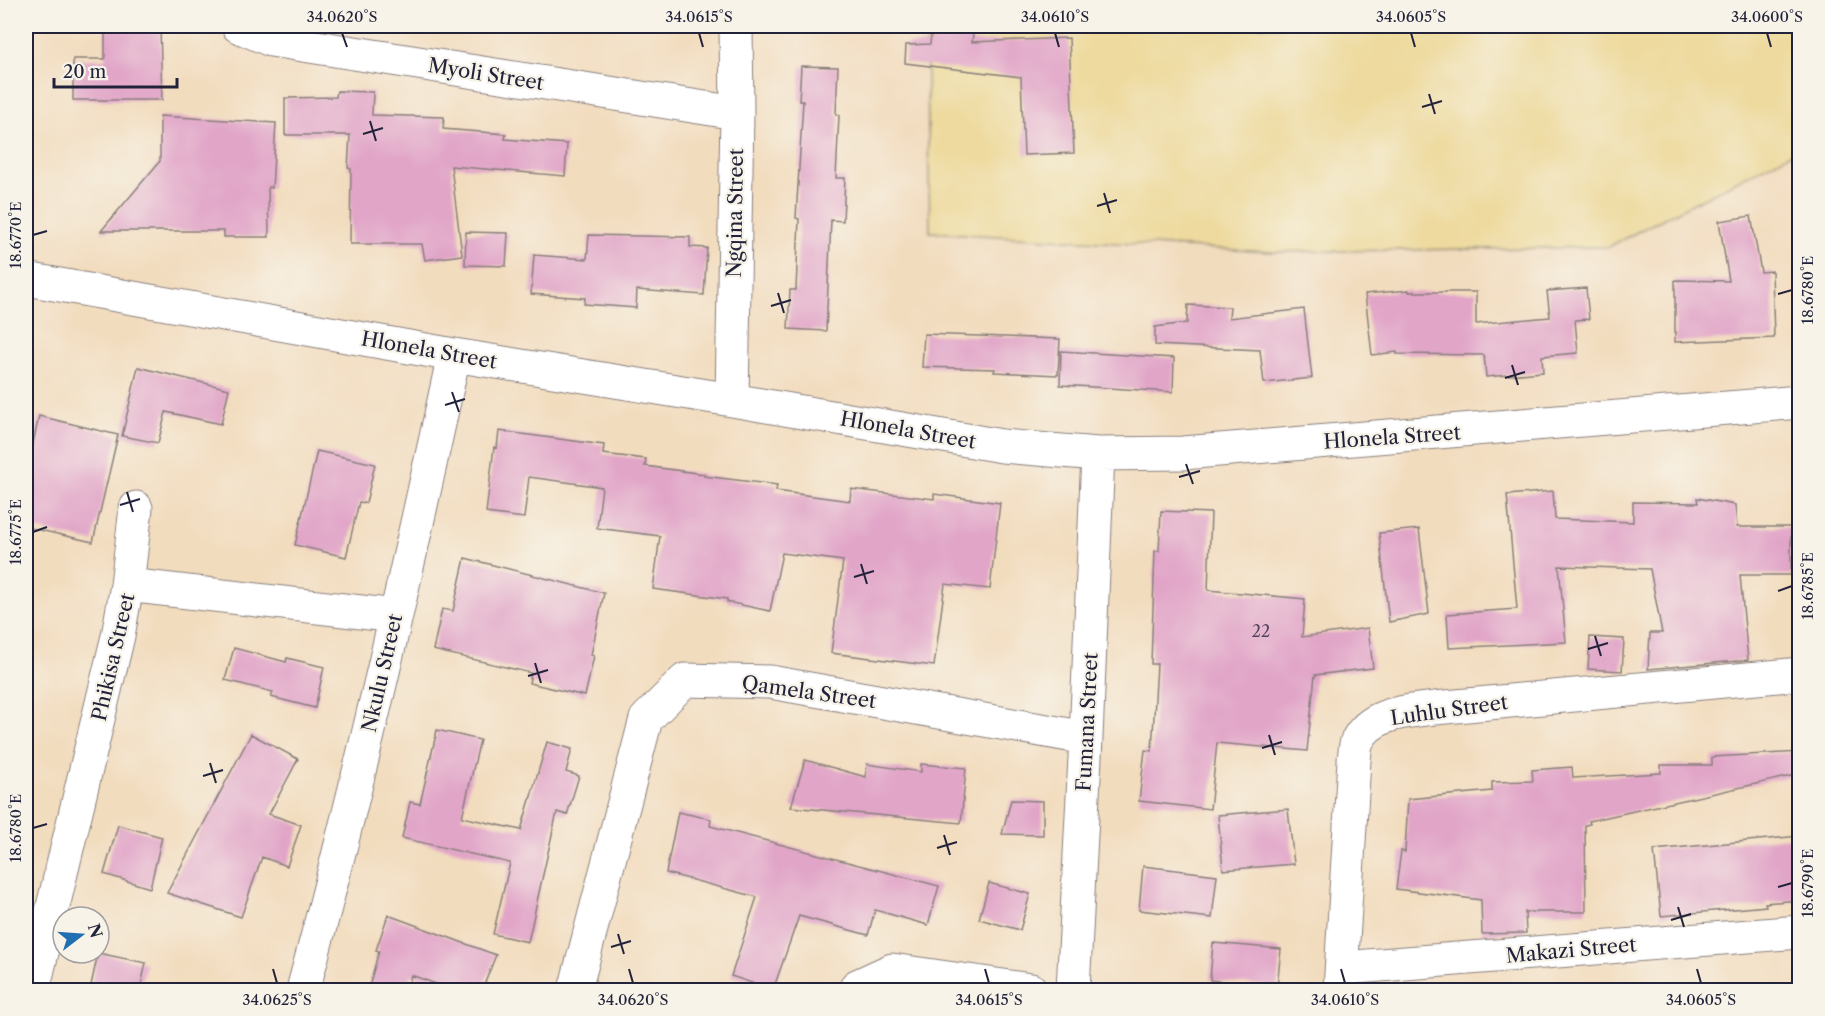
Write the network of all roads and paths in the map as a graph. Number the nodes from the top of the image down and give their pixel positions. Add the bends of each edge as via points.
1 (238, 26) edge
2 (736, 26) edge
3 (737, 113) junction
4 (26, 279) edge
5 (454, 355) junction
6 (732, 400) junction
7 (1800, 402) edge
8 (1098, 454) junction
9 (136, 508) dead end
10 (127, 585) junction
11 (396, 616) junction
12 (1800, 674) edge
13 (1086, 738) junction
14 (1800, 932) edge
15 (1341, 979) edge
16 (33, 990) edge
17 (303, 990) edge
18 (575, 990) edge
19 (855, 990) edge
20 (1031, 990) edge
21 (1073, 990) edge

1 - 3 street, Myoli Street via 271,40
2 - 3 street, Ngqina Street
3 - 6 street, Ngqina Street
4 - 5 street, Hlonela Street
5 - 6 street, Hlonela Street
5 - 11 street, Nkulu Street
6 - 8 street, Hlonela Street via 1002,446
7 - 8 street, Hlonela Street via 1183,453
8 - 13 street, Fumana Street
9 - 10 street
10 - 11 street, Phikisa Street
10 - 16 street, Phikisa Street
11 - 17 street, Nkulu Street
12 - 15 street, Luhlu Street via 1435,708 1373,722 1356,742
13 - 18 street, Qamela Street via 770,682 685,680 646,719
13 - 21 street, Fumana Street
14 - 15 street, Makazi Street
19 - 20 street via 892,970

